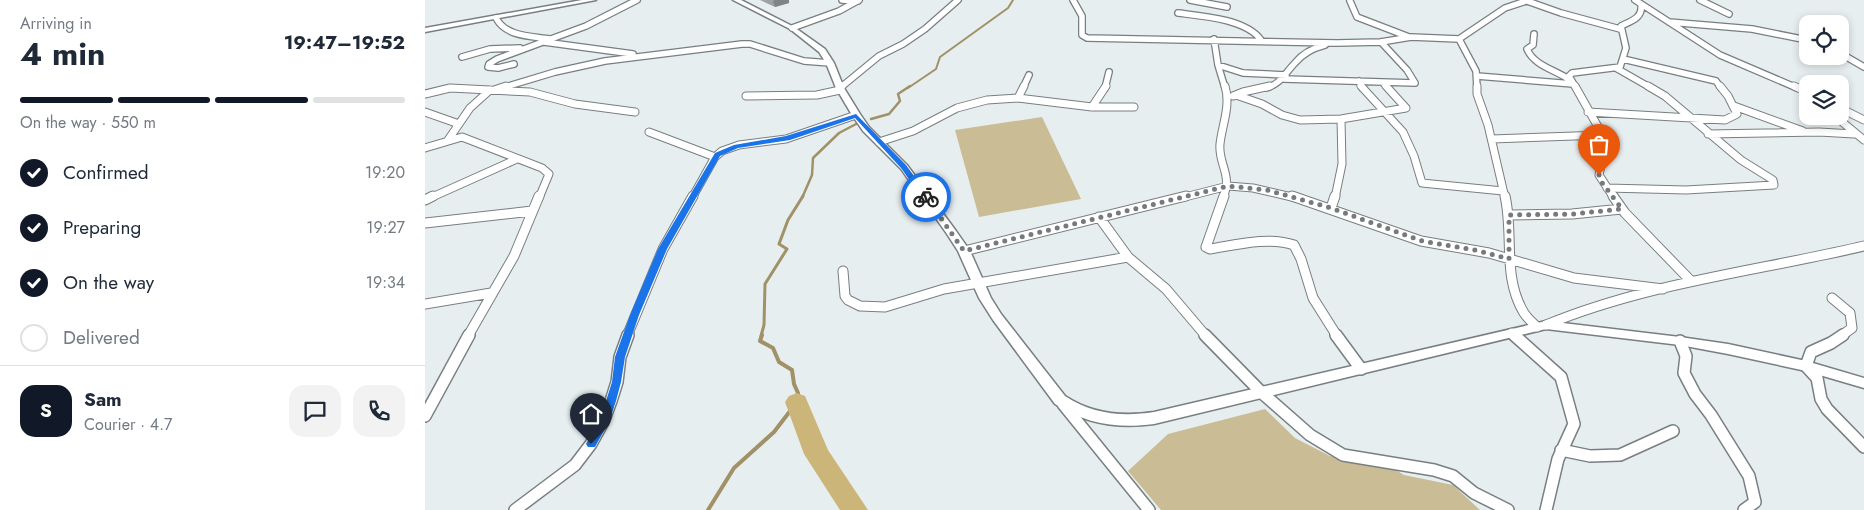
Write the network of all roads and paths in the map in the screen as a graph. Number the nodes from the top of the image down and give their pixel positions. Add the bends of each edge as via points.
1 (593, 0) edge
2 (637, 0) edge
3 (736, 0) edge
4 (842, 0) edge
5 (859, 0) edge
6 (958, 0) edge
7 (1073, 0) edge
8 (1190, 0) edge
9 (1343, 0) edge
10 (1353, 0) edge
11 (1528, 0) edge
12 (1700, 0) edge
13 (1638, 3) edge
14 (1229, 5) joint
15 (1178, 13) dead end
16 (1729, 14) dead end
17 (496, 18) junction
18 (1214, 18) junction
19 (1666, 22) junction
20 (792, 28) junction
21 (1620, 29) junction
22 (425, 30) edge
23 (1534, 34) dead end
24 (1411, 37) junction
25 (1799, 38) edge
26 (1214, 39) junction
27 (1459, 39) junction
28 (547, 40) junction
29 (1261, 40) junction
30 (1381, 42) junction
31 (1337, 43) junction
32 (528, 48) junction
33 (648, 56) junction
34 (462, 57) dead end
35 (1849, 58) edge
36 (1623, 59) junction
37 (830, 63) junction
38 (514, 64) dead end
39 (1218, 65) junction
40 (1864, 67) edge
41 (1615, 68) junction
42 (1109, 72) dead end
43 (1029, 75) dead end
44 (1477, 76) junction
45 (1285, 77) junction
46 (1359, 81) junction
47 (1571, 82) junction
48 (1383, 83) junction
49 (840, 89) junction
50 (1799, 89) edge
51 (492, 90) junction
52 (425, 94) edge
53 (1236, 94) junction
54 (746, 96) dead end
55 (1018, 98) junction
56 (1227, 100) junction
57 (1734, 106) junction
58 (1092, 107) junction
59 (1134, 108) dead end
60 (425, 112) edge
61 (635, 112) dead end
62 (1385, 112) junction
63 (1588, 112) junction
64 (1849, 112) edge
65 (856, 115) junction
66 (1341, 120) junction
67 (1694, 120) junction
68 (1864, 120) edge
69 (459, 124) junction
70 (1844, 125) edge
71 (649, 132) dead end
72 (1806, 132) junction
73 (1708, 134) junction
74 (1854, 134) junction
75 (1603, 135) junction
76 (1492, 139) junction
77 (448, 140) junction
78 (1864, 140) edge
79 (879, 142) junction
80 (425, 148) edge
81 (715, 157) junction
82 (517, 159) junction
83 (1228, 186) junction
84 (1607, 188) junction
85 (1503, 191) junction
86 (425, 200) edge
87 (1331, 208) junction
88 (1622, 209) junction
89 (532, 211) junction
90 (1509, 215) junction
91 (1099, 217) junction
92 (425, 223) edge
93 (1864, 246) edge
94 (964, 251) junction
95 (1128, 257) junction
96 (1509, 259) junction
97 (843, 270) dead end
98 (1691, 281) junction
99 (979, 284) junction
100 (1663, 289) junction
101 (491, 293) junction
102 (1832, 298) dead end
103 (425, 304) edge
104 (1541, 326) junction
105 (1512, 333) junction
106 (1680, 341) junction
107 (1806, 366) junction
108 (1361, 369) junction
109 (1864, 383) edge
110 (1261, 392) junction
111 (1060, 400) junction
112 (425, 416) edge
113 (1673, 431) dead end
114 (1864, 447) edge
115 (1561, 450) junction
116 (515, 510) edge
117 (1149, 510) edge
118 (1508, 510) edge
119 (1546, 510) edge
120 (1744, 510) edge

1 - 17 street
2 - 28 street
3 - 20 street
4 - 5 street
5 - 20 street
6 - 49 street via 917,35 880,55
7 - 26 street via 1082,14 1082,35 1087,38
8 - 14 street
9 - 10 street
10 - 24 street via 1357,17
11 - 21 street via 1576,18
11 - 27 street via 1505,8
12 - 16 street
13 - 19 street
13 - 21 street via 1641,14 1622,24
14 - 18 street
15 - 18 street
17 - 22 street
17 - 28 street via 500,27 508,31
18 - 29 street via 1253,32
19 - 25 street via 1752,29
19 - 50 street via 1720,55
20 - 37 street via 817,46
21 - 36 street via 1626,48
23 - 47 street via 1533,44 1527,49 1529,54
24 - 27 street
24 - 30 street
26 - 29 street
26 - 39 street
27 - 44 street
28 - 32 street
28 - 33 street
29 - 31 street
30 - 31 street
30 - 48 street via 1415,82
31 - 45 street via 1306,52
32 - 34 street via 490,49
32 - 38 street via 497,59 489,67
33 - 37 street via 746,44 804,61
33 - 51 street via 605,61
35 - 40 street
36 - 41 street
36 - 57 street via 1713,80
37 - 49 street
39 - 45 street via 1253,74
39 - 56 street
41 - 47 street via 1572,73 1569,76
41 - 67 street via 1657,91
42 - 58 street via 1105,89
43 - 55 street
44 - 47 street
44 - 76 street via 1477,94
45 - 46 street
45 - 53 street via 1275,85
46 - 48 street
46 - 62 street via 1363,91
47 - 63 street
48 - 62 street via 1406,106
49 - 54 street via 817,95
49 - 65 street
51 - 52 street via 445,89
51 - 61 street via 543,94 575,104
51 - 69 street via 470,108
53 - 56 street
53 - 66 street via 1291,118
55 - 58 street
55 - 79 street via 967,104 913,131
56 - 83 street via 1220,146
57 - 67 street via 1737,114 1725,120
57 - 72 street
58 - 59 street
60 - 69 street
62 - 66 street
62 - 85 street via 1405,136 1417,160 1419,181
63 - 67 street
63 - 75 street
64 - 68 street
65 - 79 street
65 - 81 street via 787,138 736,146
66 - 87 street via 1343,149 1338,192
67 - 73 street
69 - 77 street
70 - 74 street
71 - 81 street
72 - 73 street
72 - 74 street
73 - 84 street via 1773,180 1774,184 1686,190
74 - 78 street
75 - 76 street
75 - 84 street via 1606,146 1599,175
76 - 85 street
77 - 80 street
77 - 82 street via 466,138
79 - 94 street via 904,167
81 - 116 street via 663,249 620,357 609,408 591,444 575,465
82 - 86 street
82 - 89 street via 549,174
83 - 87 street via 1267,190
83 - 91 street
83 - 108 street via 1206,247 1267,242 1293,244 1319,308
84 - 88 street
85 - 90 street
87 - 96 street via 1422,241
88 - 90 street
88 - 98 street
89 - 92 street
89 - 101 street via 514,256
90 - 96 street
91 - 94 street
91 - 95 street
93 - 98 street
94 - 99 street
95 - 99 street
95 - 110 street via 1166,290
96 - 100 street via 1564,276
96 - 104 street via 1515,294 1524,314
97 - 99 street via 845,296 860,306 885,307 944,289
98 - 100 street
99 - 111 street via 997,317
100 - 104 street
101 - 103 street
101 - 112 street
102 - 107 street via 1850,313 1852,328 1830,343 1813,349
104 - 105 street
104 - 106 street
105 - 108 street
105 - 115 street via 1561,377 1574,424
106 - 107 street
106 - 120 street via 1686,356 1684,373 1691,387 1749,476 1755,502
107 - 109 street
107 - 114 street via 1817,378 1827,410
108 - 110 street
110 - 111 street via 1201,408 1134,420 1099,418
110 - 118 street via 1309,435 1343,455 1453,476 1474,493
111 - 117 street
113 - 115 street via 1620,454 1590,456
115 - 119 street

